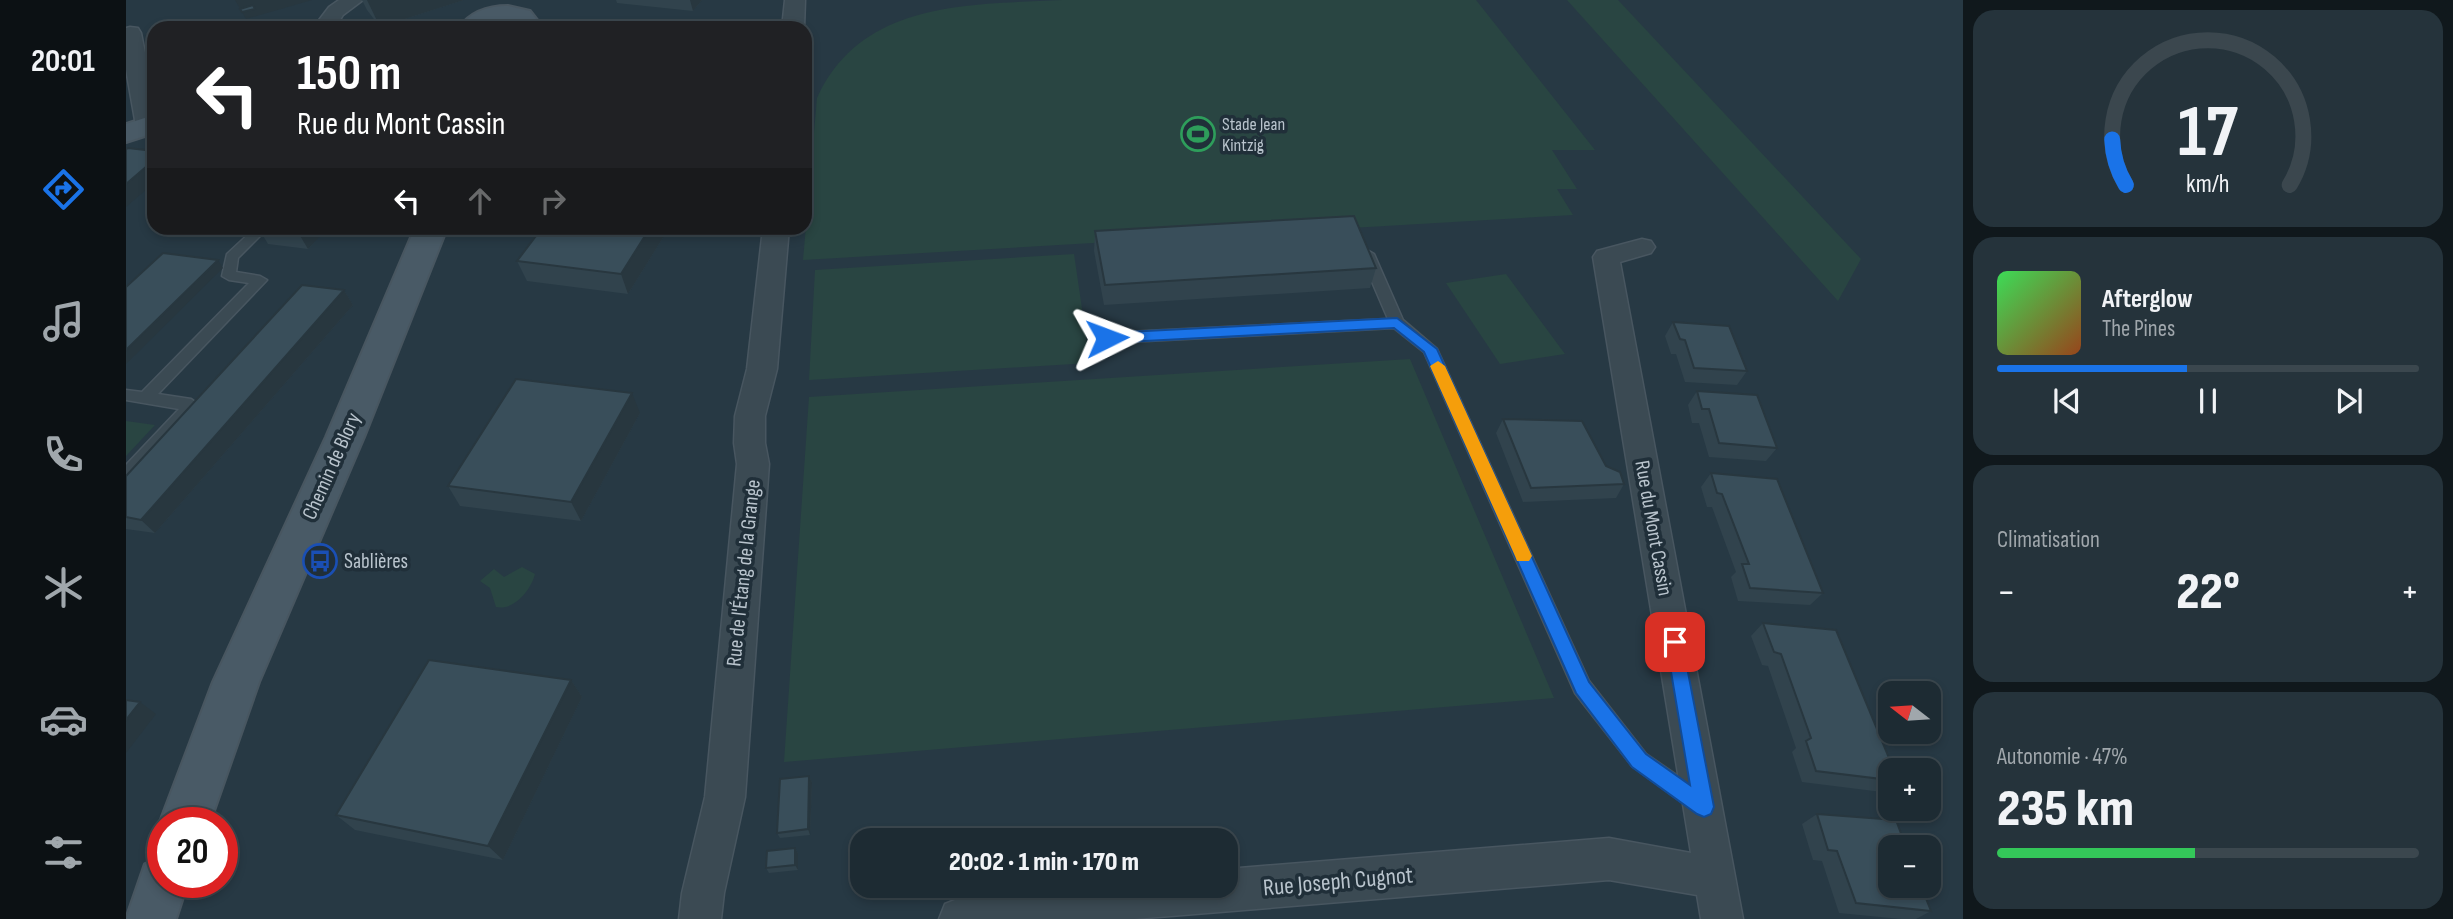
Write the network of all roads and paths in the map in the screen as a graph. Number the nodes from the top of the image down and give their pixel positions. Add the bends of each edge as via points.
1 (353, 0) edge
2 (795, 0) edge
3 (522, 14) edge
4 (329, 21) edge
5 (477, 21) edge
6 (794, 21) edge
7 (128, 32) edge
8 (147, 39) edge
9 (143, 127) edge
10 (255, 235) edge
11 (428, 235) edge
12 (775, 235) edge
13 (1364, 246) edge
14 (1642, 247) dead end
15 (1397, 323) junction
16 (1107, 338) dead end
17 (126, 395) edge
18 (145, 398) junction
19 (126, 475) edge
20 (190, 807) edge
21 (1704, 807) junction
22 (1716, 878) junction
23 (157, 898) edge
24 (150, 919) edge
25 (700, 919) edge
26 (960, 919) edge
27 (1722, 919) edge

1 - 4 street
2 - 6 street
3 - 5 street via 489,15
7 - 8 street
7 - 9 street
10 - 18 lane via 232,257 229,276 260,280
11 - 20 street, Chemin de Blory via 236,682
12 - 25 street, Rue de l'Étang de la Grange via 762,369 755,381 749,453 753,464 725,797
13 - 15 lane
14 - 21 street, Rue du Mont Cassin via 1606,257
15 - 16 lane
15 - 21 lane via 1430,349 1582,687 1639,760
17 - 18 lane
18 - 19 lane via 191,405
21 - 22 street, Rue du Mont Cassin
22 - 26 street, Rue Joseph Cugnot via 1609,859 1024,907
22 - 27 street, Rue du Mont Cassin
23 - 24 street

